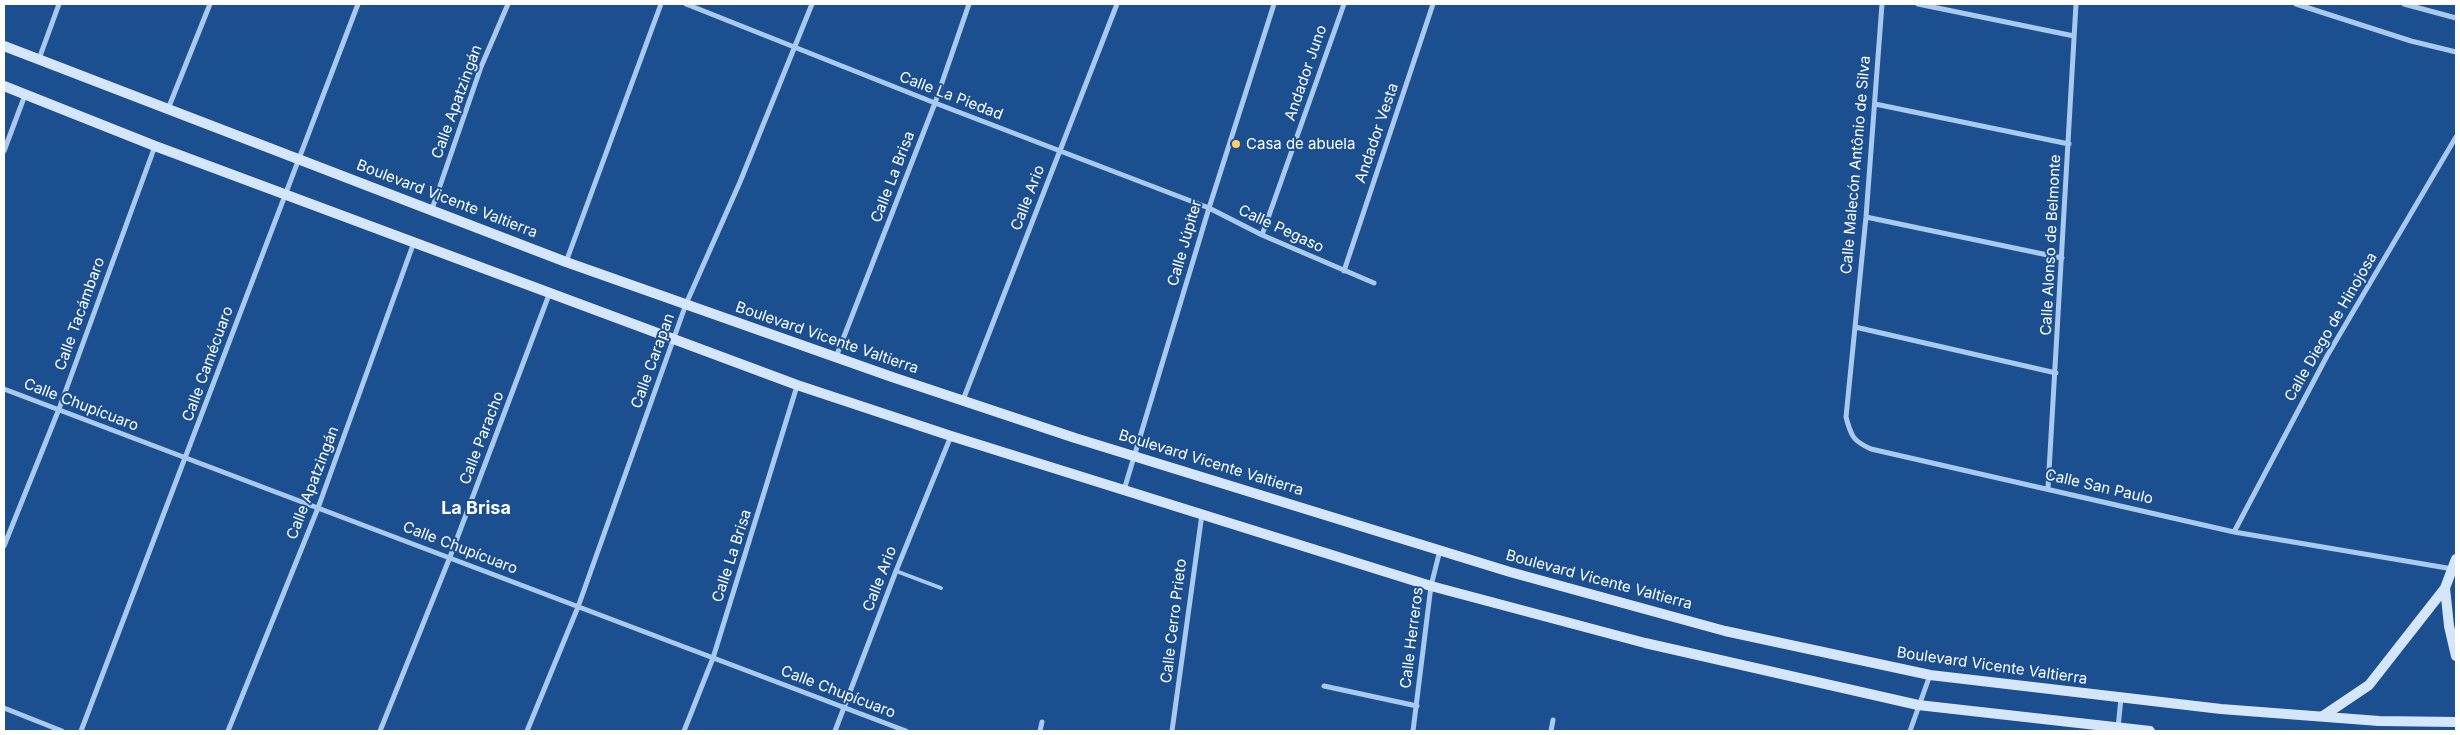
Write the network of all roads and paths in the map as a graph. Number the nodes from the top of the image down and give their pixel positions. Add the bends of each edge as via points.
1 (59, 4) edge
2 (210, 4) edge
3 (358, 4) edge
4 (508, 4) edge
5 (661, 4) edge
6 (686, 4) edge
7 (812, 4) edge
8 (969, 4) edge
9 (1116, 4) edge
10 (1274, 4) edge
11 (1344, 4) edge
12 (1433, 4) edge
13 (1882, 4) edge
14 (1918, 4) edge
15 (2076, 4) edge
16 (2296, 4) edge
17 (2404, 4) edge
18 (2456, 18) edge
19 (2074, 36) junction
20 (4, 46) edge
21 (795, 48) junction
22 (2456, 52) edge
23 (39, 59) junction
24 (4, 86) edge
25 (26, 94) junction
26 (935, 103) junction
27 (1875, 104) junction
28 (168, 110) junction
29 (2456, 137) edge
30 (2069, 144) junction
31 (155, 146) junction
32 (1060, 150) junction
33 (4, 151) edge
34 (298, 160) junction
35 (284, 194) junction
36 (1209, 208) junction
37 (432, 209) junction
38 (1866, 217) junction
39 (1262, 236) junction
40 (414, 242) junction
41 (2062, 258) junction
42 (566, 262) junction
43 (1344, 271) junction
44 (1374, 283) dead end
45 (550, 292) junction
46 (686, 304) junction
47 (1855, 327) junction
48 (674, 340) junction
49 (836, 357) junction
50 (2056, 373) junction
51 (798, 385) junction
52 (4, 389) edge
53 (963, 400) junction
54 (59, 409) junction
55 (951, 436) junction
56 (1137, 455) junction
57 (187, 459) junction
58 (2048, 488) junction
59 (1124, 491) junction
60 (318, 508) junction
61 (1202, 514) junction
62 (2234, 532) junction
63 (4, 546) edge
64 (1440, 549) junction
65 (450, 557) junction
66 (2455, 564) edge
67 (896, 571) junction
68 (1431, 586) junction
69 (941, 588) dead end
70 (2445, 588) junction
71 (578, 607) junction
72 (2456, 656) edge
73 (713, 658) junction
74 (1930, 675) junction
75 (1324, 686) dead end
76 (2121, 698) junction
77 (1918, 704) junction
78 (1416, 706) junction
79 (845, 707) junction
80 (4, 708) edge
81 (2323, 716) junction
82 (1553, 720) dead end
83 (1042, 722) dead end
84 (2456, 722) edge
85 (2118, 730) edge
86 (62, 731) edge
87 (81, 731) edge
88 (228, 731) edge
89 (380, 731) edge
90 (527, 731) edge
91 (684, 731) edge
92 (835, 731) edge
93 (906, 731) edge
94 (1040, 731) edge
95 (1172, 731) edge
96 (1413, 731) edge
97 (1552, 731) edge
98 (1910, 731) edge
99 (2150, 731) edge

1 - 23 street
2 - 28 street
3 - 34 street, Calle Camécuaro
4 - 37 street, Calle Apatzingán via 481,66
5 - 42 street
6 - 21 street, Calle La Piedad
7 - 21 street, Calle Carapan
8 - 26 street, Calle La Brisa
9 - 32 street, Calle Ario
10 - 36 street, Calle Júpiter
11 - 39 street, Andador Juno
12 - 43 street, Andador Vesta
13 - 27 street, Calle Malecón Antônio de Silva
14 - 19 street
15 - 19 street, Calle Alonso de Belmonte
16 - 22 street
17 - 18 street
19 - 30 street, Calle Alonso de Belmonte
20 - 23 main road, Boulevard Vicente Valtierra
21 - 26 street, Calle La Piedad
21 - 46 street, Calle Carapan
23 - 28 main road, Boulevard Vicente Valtierra
24 - 25 main road
25 - 31 main road
25 - 33 street
26 - 32 street, Calle La Piedad
26 - 49 street, Calle La Brisa
27 - 30 street
27 - 38 street, Calle Malecón Antônio de Silva
28 - 34 main road, Boulevard Vicente Valtierra
29 - 62 street, Calle Diego de Hinojosa via 2327,356
30 - 41 street, Calle Alonso de Belmonte
31 - 35 main road
31 - 54 street, Calle Tacámbaro
32 - 36 street, Calle La Piedad
32 - 53 street, Calle Ario
34 - 35 street, Calle Camécuaro
34 - 37 main road, Boulevard Vicente Valtierra
35 - 40 main road
35 - 57 street, Calle Camécuaro
36 - 39 street, Calle Pegaso
36 - 56 street, Calle Júpiter
37 - 42 main road, Boulevard Vicente Valtierra
38 - 41 street
38 - 47 street, Calle Malecón Antônio de Silva
39 - 43 street, Calle Pegaso
40 - 45 main road
40 - 60 street, Calle Apatzingán
41 - 50 street, Calle Alonso de Belmonte
42 - 46 main road, Boulevard Vicente Valtierra
43 - 44 street, Calle Pegaso
45 - 48 main road
45 - 65 street, Calle Paracho
46 - 48 street, Calle Carapan
46 - 49 main road, Boulevard Vicente Valtierra
47 - 50 street
47 - 58 street, Calle San Paulo via 1846,417 1856,442 1871,449
48 - 51 main road
48 - 71 street, Calle Carapan
49 - 53 main road, Boulevard Vicente Valtierra
50 - 58 street, Calle Alonso de Belmonte
51 - 55 main road
51 - 73 street, Calle La Brisa
52 - 54 street, Calle Chupícuaro
53 - 56 main road, Boulevard Vicente Valtierra
54 - 57 street, Calle Chupícuaro
54 - 63 street, Calle Tacámbaro
55 - 59 main road
55 - 67 street, Calle Ario
56 - 59 street, Calle Júpiter
56 - 64 main road, Boulevard Vicente Valtierra
57 - 60 street, Calle Chupícuaro
57 - 87 street, Calle Camécuaro
58 - 62 street, Calle San Paulo
59 - 61 main road
60 - 65 street, Calle Chupícuaro
60 - 88 street, Calle Apatzingán
61 - 68 main road
61 - 95 street, Calle Cerro Prieto
62 - 66 street, Calle San Paulo
64 - 68 street, Calle Herreros
64 - 74 main road, Boulevard Vicente Valtierra via 1510,572 1725,631
65 - 71 street, Calle Chupícuaro
65 - 89 street, Calle Paracho
66 - 70 main road
67 - 69 lane
67 - 79 street, Calle Ario
68 - 77 main road via 1645,643
68 - 78 street, Calle Herreros
70 - 72 main road
70 - 81 main road via 2369,685
71 - 73 street, Calle Chupícuaro
71 - 90 street, Calle Carapan
73 - 79 street, Calle Chupícuaro
73 - 91 street, Calle La Brisa
74 - 76 main road, Boulevard Vicente Valtierra
74 - 77 street
75 - 78 street
76 - 81 main road, Boulevard Vicente Valtierra
76 - 85 street
77 - 85 main road
77 - 98 street
78 - 96 street, Calle Herreros
79 - 92 street, Calle Ario
79 - 93 street, Calle Chupícuaro
80 - 86 street
81 - 84 main road, Boulevard Vicente Valtierra
82 - 97 street
83 - 94 street
85 - 99 main road

